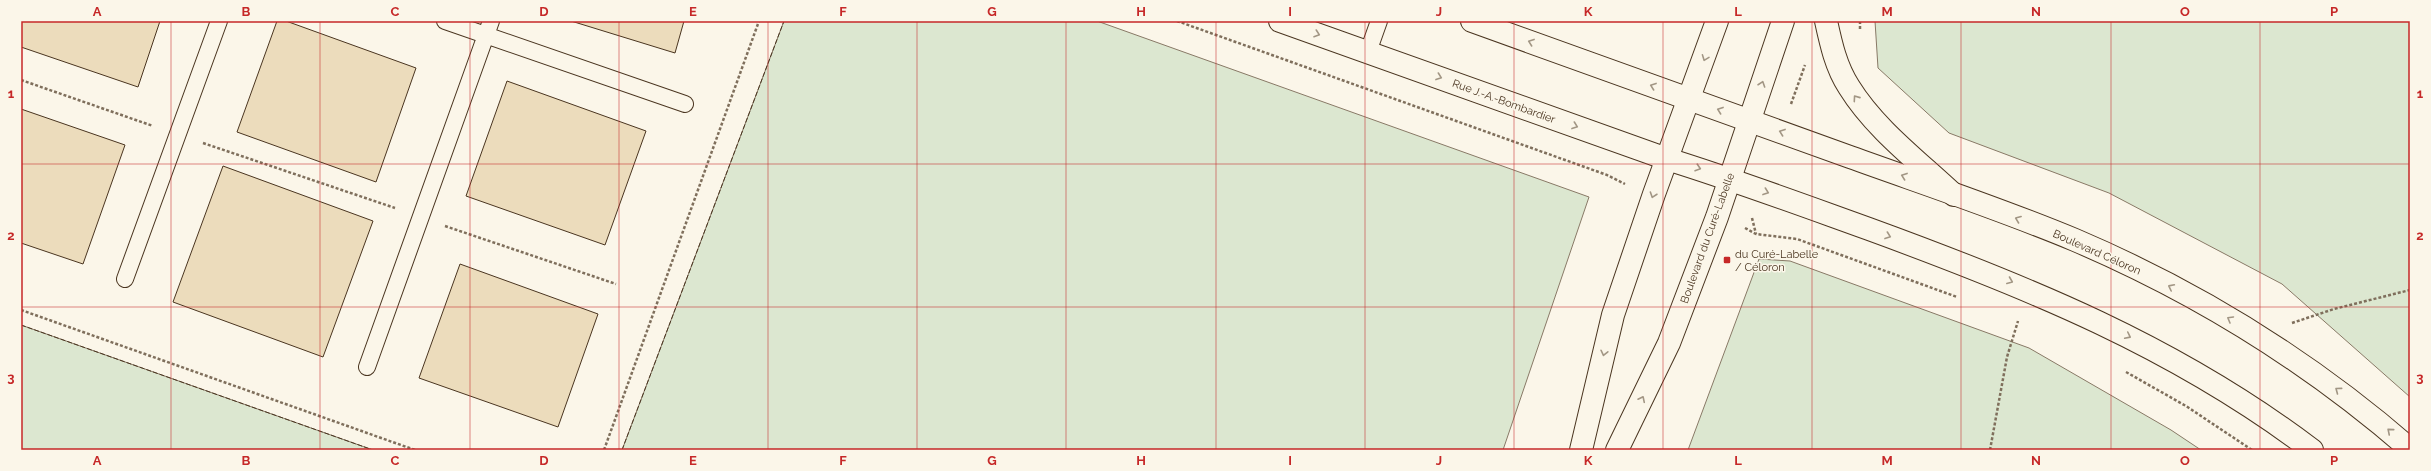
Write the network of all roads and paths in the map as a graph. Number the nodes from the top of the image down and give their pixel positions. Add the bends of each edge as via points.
1 (219, 21) edge
2 (445, 21) edge
3 (759, 21) edge
4 (1177, 21) edge
5 (1280, 21) edge
6 (1379, 21) edge
7 (1472, 21) edge
8 (1718, 21) edge
9 (1783, 21) edge
10 (1826, 21) edge
11 (488, 28) edge
12 (1368, 52) junction
13 (1806, 61) dead end
14 (21, 80) edge
15 (1690, 99) junction
16 (1792, 100) dead end
17 (686, 104) dead end
18 (1750, 121) junction
19 (178, 134) junction
20 (1667, 159) junction
21 (1729, 178) junction
22 (1622, 182) dead end
23 (1954, 195) junction
24 (419, 217) junction
25 (1756, 234) dead end
26 (125, 280) dead end
27 (616, 284) dead end
28 (2410, 290) edge
29 (1958, 297) dead end
30 (21, 310) edge
31 (2012, 318) dead end
32 (2018, 320) junction
33 (2025, 324) dead end
34 (2259, 337) junction
35 (367, 367) dead end
36 (2123, 371) dead end
37 (2410, 449) edge
38 (415, 450) edge
39 (604, 450) edge
40 (1581, 450) edge
41 (1617, 450) edge
42 (1990, 450) edge
43 (2252, 450) edge
44 (2312, 450) edge

1 - 19 lane
2 - 11 lane
3 - 39 path
4 - 22 path
5 -> 12 street, Rue J.-A.-Bombardier
6 - 12 lane
15 -> 7 street
8 -> 15 street
18 -> 9 street, Boulevard du Curé-Labelle
23 -> 10 street via 1861,105 1839,68
11 - 17 lane
11 - 24 lane
12 -> 20 street, Rue J.-A.-Bombardier
13 - 16 path
14 - 19 path
18 -> 15 street
15 - 20 street
18 - 21 street, Boulevard du Curé-Labelle
23 -> 18 street, Boulevard Céloron
19 - 24 path
19 - 26 lane
20 -> 21 street, Rue J.-A.-Bombardier
20 -> 40 street via 1613,315
41 -> 21 street, Boulevard du Curé-Labelle via 1669,343
21 -> 44 street via 1977,269 2066,306 2198,374 2259,412
34 -> 23 street, Boulevard Céloron via 2180,291 2098,251
24 - 27 path
24 - 35 lane
25 - 29 path via 1797,239
28 - 34 path via 2334,309
30 - 38 path
31 - 32 path
32 - 33 path
32 - 42 path via 2007,356
37 -> 34 street, Boulevard Céloron via 2316,373
36 - 43 path via 2186,406

